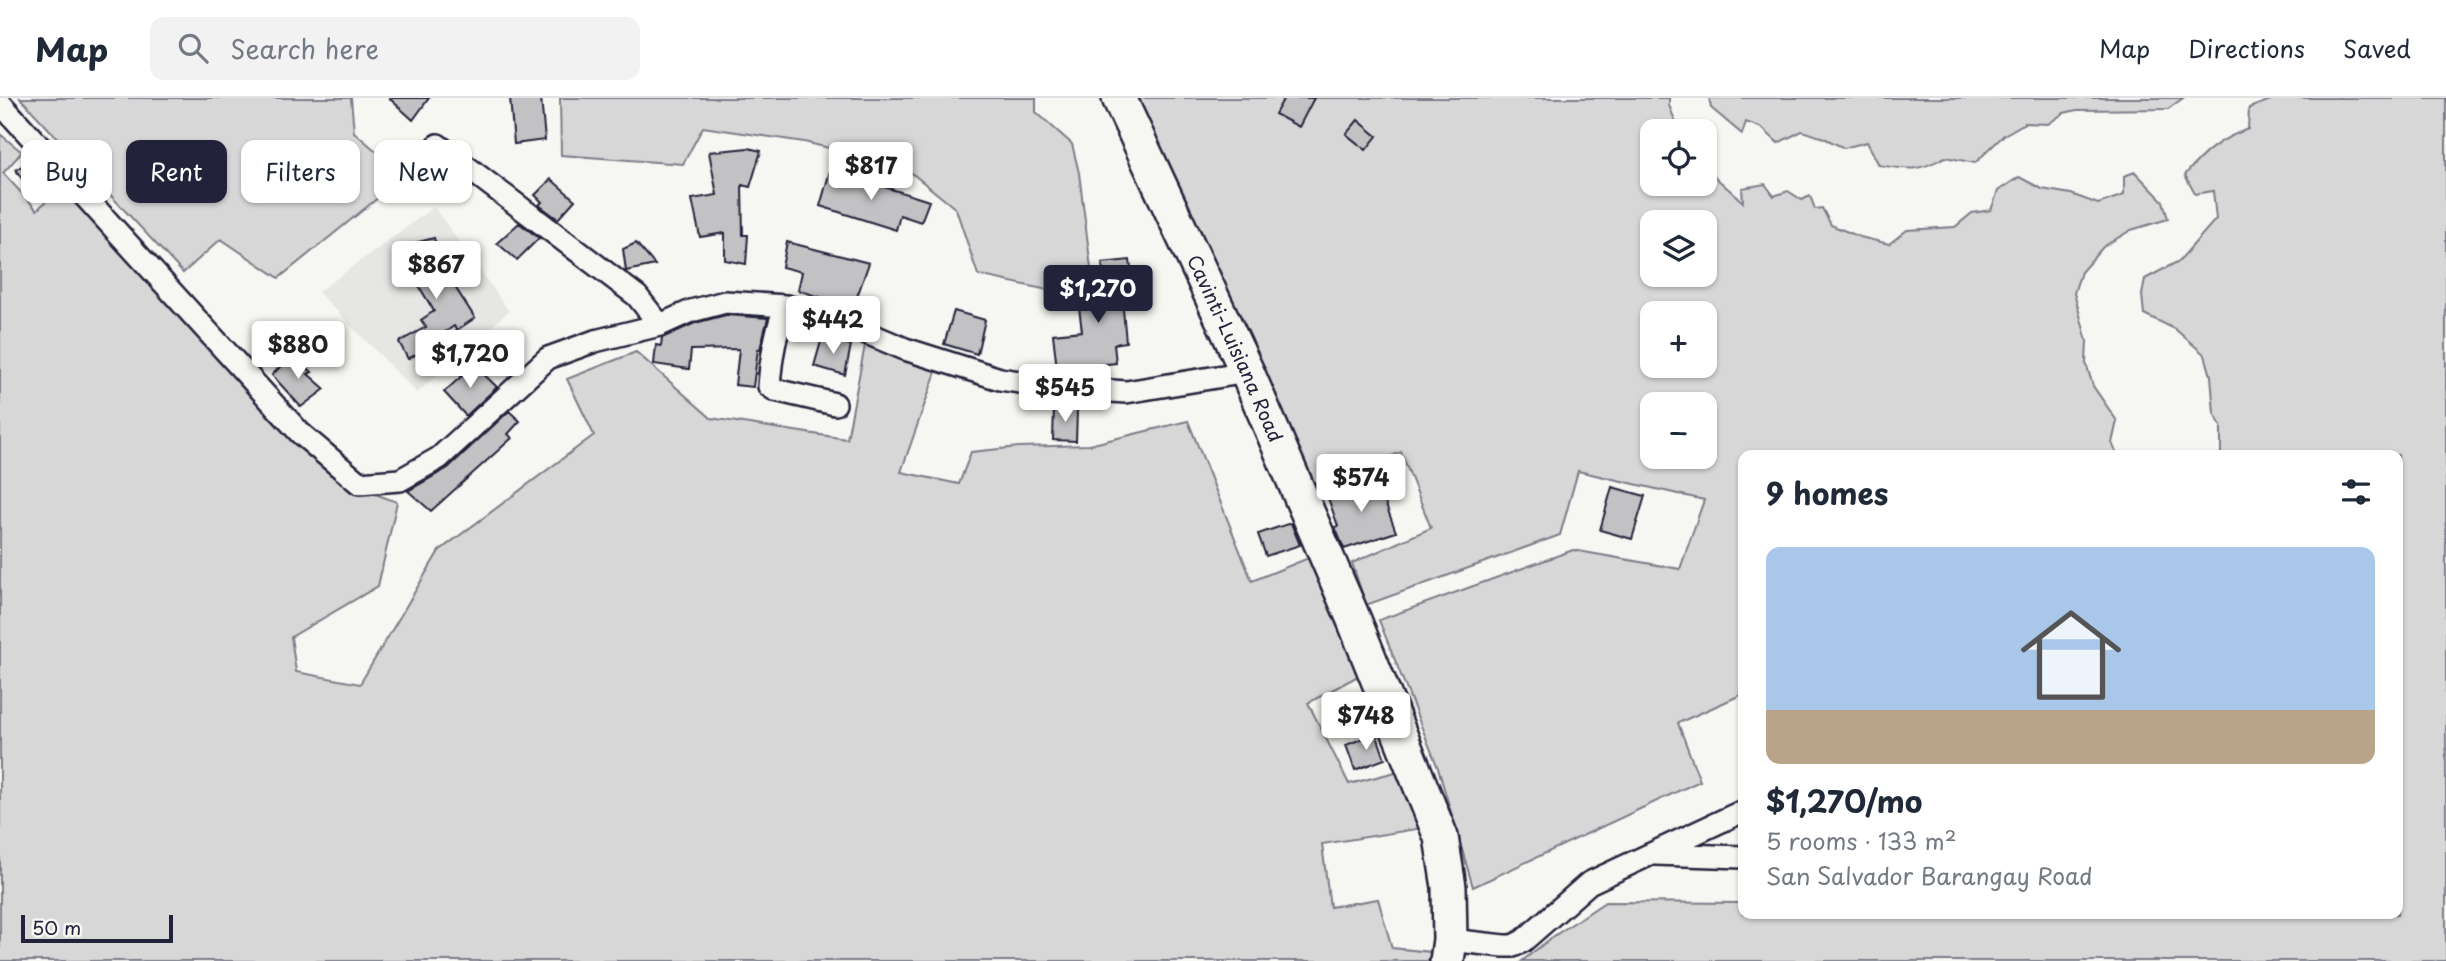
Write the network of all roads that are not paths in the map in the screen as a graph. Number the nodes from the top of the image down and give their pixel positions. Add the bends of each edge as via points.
1 (1119, 98) edge
2 (0, 103) edge
3 (472, 171) edge
4 (786, 306) junction
5 (660, 325) junction
6 (1247, 372) junction
7 (835, 404) dead end
8 (1738, 813) edge
9 (1649, 854) junction
10 (1738, 857) edge
11 (1448, 950) edge

1 - 6 main road, Cavinti-Luisiana Road
2 - 5 street via 300,433 359,483 400,480 439,458 548,358
3 - 5 street via 637,296
4 - 5 street via 725,302
4 - 6 street via 1000,379 1052,387 1126,392
4 - 7 street via 771,357 769,386
6 - 11 main road, Cavinti-Luisiana Road via 1441,837 1449,887
8 - 9 street
9 - 10 street
9 - 11 street via 1590,883 1513,946

